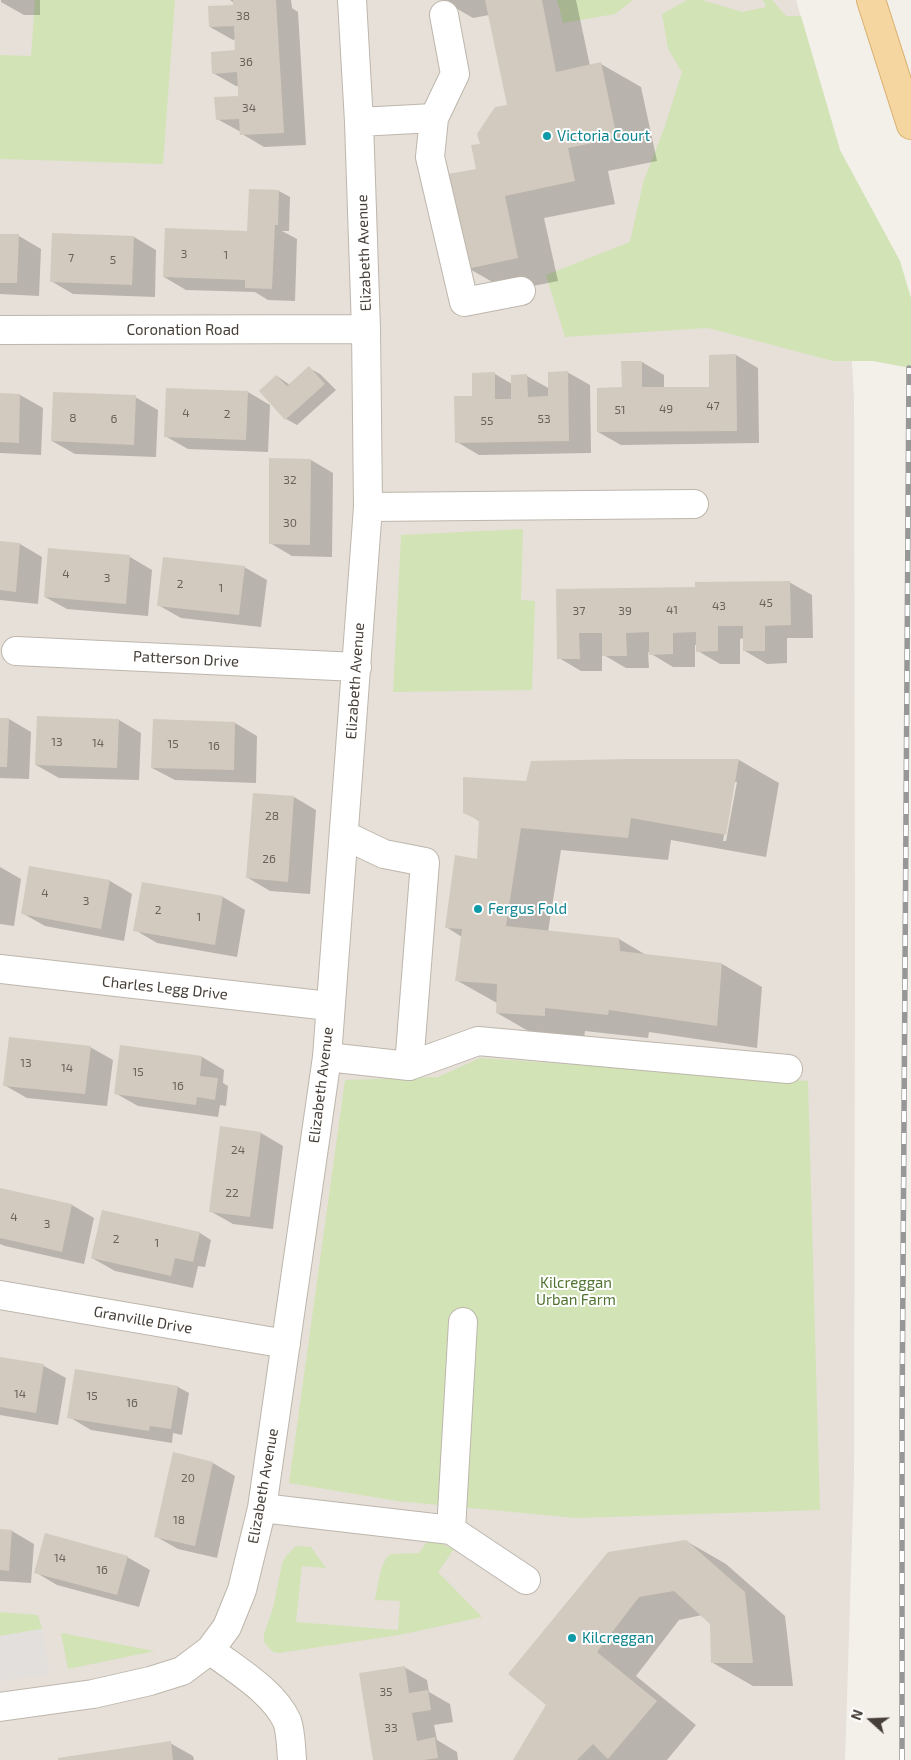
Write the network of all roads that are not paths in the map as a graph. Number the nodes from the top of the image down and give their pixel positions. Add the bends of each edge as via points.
1 (352, 0) edge
2 (871, 0) edge
3 (444, 15) dead end
4 (434, 118) junction
5 (359, 122) junction
6 (911, 125) edge
7 (521, 291) dead end
8 (366, 329) junction
9 (0, 330) edge
10 (694, 504) dead end
11 (368, 506) junction
12 (16, 651) dead end
13 (356, 667) junction
14 (344, 835) junction
15 (0, 969) edge
16 (329, 1006) junction
17 (326, 1057) junction
18 (409, 1066) junction
19 (788, 1069) dead end
20 (0, 1295) edge
21 (463, 1322) dead end
22 (286, 1344) junction
23 (262, 1508) junction
24 (451, 1530) junction
25 (526, 1580) dead end
26 (210, 1650) junction
27 (0, 1708) edge
28 (292, 1760) edge

1 - 5 street, Elizabeth Avenue
2 - 6 main road
3 - 4 street via 455,74
4 - 5 street
4 - 7 street via 430,156 464,302
5 - 8 street, Elizabeth Avenue
8 - 9 street, Coronation Road
8 - 11 street, Elizabeth Avenue
10 - 11 street
11 - 13 street, Elizabeth Avenue
12 - 13 street, Patterson Drive
13 - 14 street, Elizabeth Avenue
14 - 16 street, Elizabeth Avenue
14 - 18 street via 384,854 425,862
15 - 16 street, Charles Legg Drive
16 - 17 street, Elizabeth Avenue
17 - 18 street
17 - 22 street, Elizabeth Avenue
18 - 19 street via 478,1041
20 - 22 street, Granville Drive
21 - 24 street
22 - 23 street, Elizabeth Avenue
23 - 24 street
23 - 26 street, Elizabeth Avenue via 242,1590 227,1627
24 - 25 street
26 - 27 street, Elizabeth Avenue via 182,1671 150,1680 93,1694
26 - 28 street via 267,1693 278,1707 287,1723

